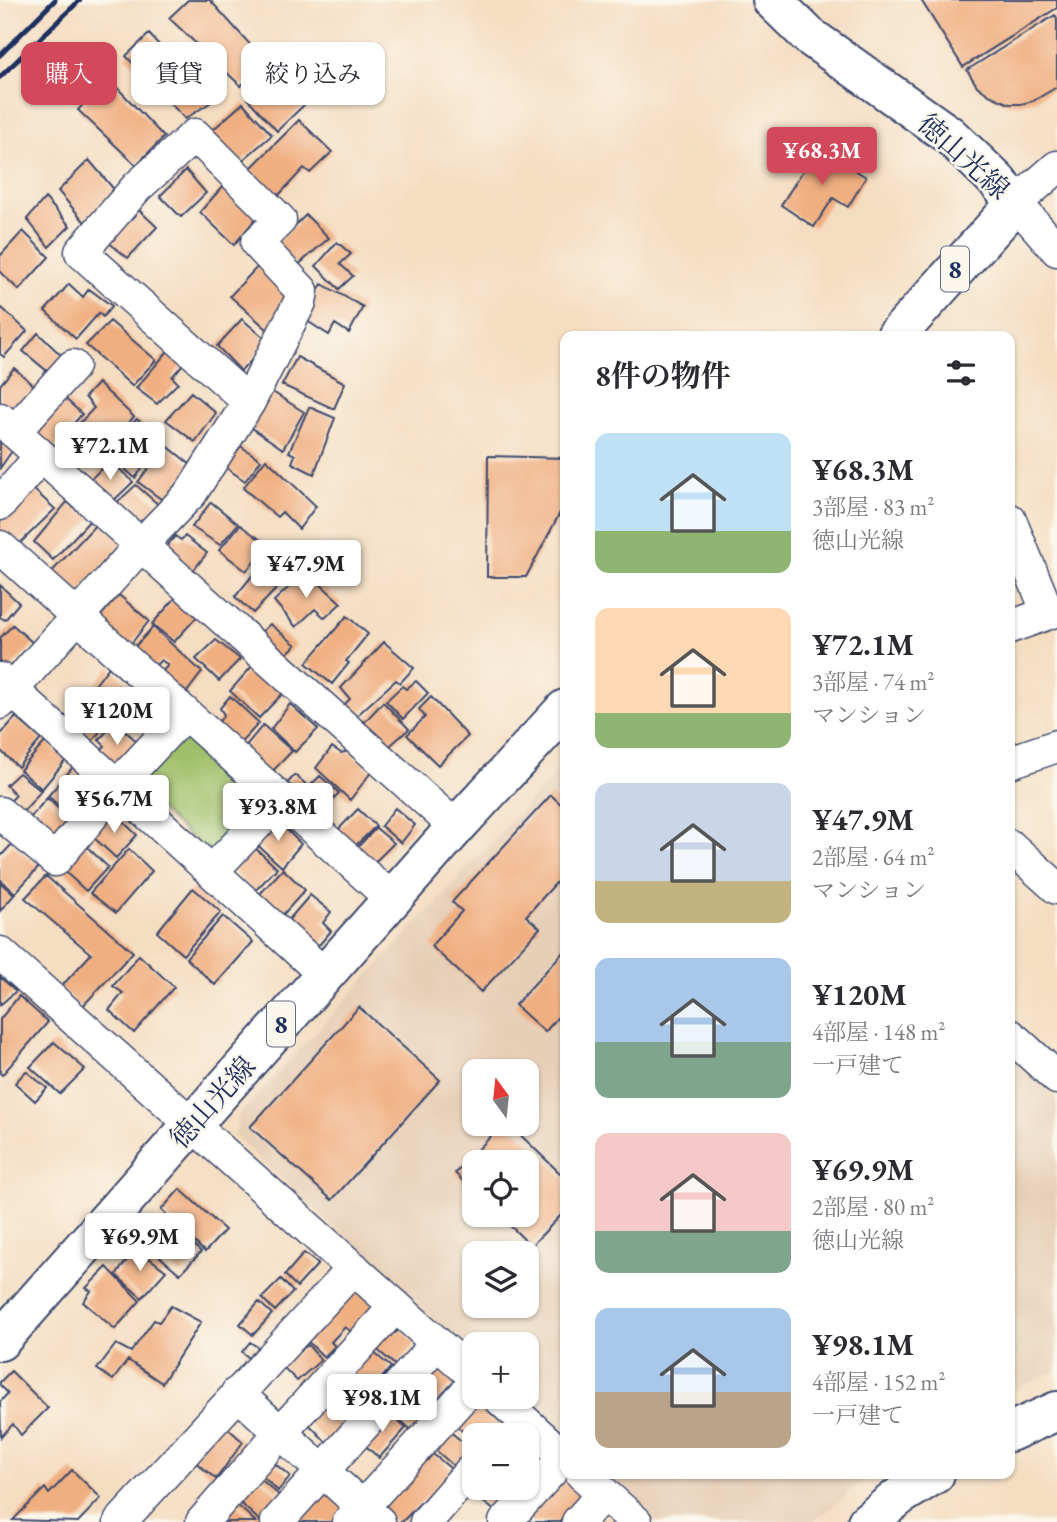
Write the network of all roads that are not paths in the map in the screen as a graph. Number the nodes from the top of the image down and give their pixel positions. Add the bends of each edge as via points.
1 (772, 0) edge
2 (1057, 167) edge
3 (1016, 203) junction
4 (1057, 250) edge
5 (901, 331) edge
6 (74, 366) dead end
7 (249, 402) junction
8 (7, 425) edge
9 (40, 457) junction
10 (0, 504) edge
11 (1015, 531) edge
12 (141, 545) junction
13 (0, 547) edge
14 (1052, 612) edge
15 (79, 615) junction
16 (1015, 625) edge
17 (4, 690) edge
18 (184, 714) junction
19 (560, 714) edge
20 (1057, 746) edge
21 (1015, 760) edge
22 (117, 785) junction
23 (280, 800) junction
24 (0, 813) edge
25 (456, 827) junction
26 (1015, 850) edge
27 (212, 871) junction
28 (1057, 888) edge
29 (394, 900) junction
30 (0, 953) edge
31 (325, 975) junction
32 (1015, 1040) edge
33 (1057, 1079) edge
34 (193, 1123) junction
35 (354, 1268) junction
36 (396, 1306) junction
37 (0, 1341) edge
38 (436, 1343) junction
39 (462, 1366) edge
40 (237, 1393) junction
41 (462, 1399) edge
42 (1057, 1411) edge
43 (506, 1416) edge
44 (1015, 1430) edge
45 (281, 1433) junction
46 (560, 1456) edge
47 (322, 1471) junction
48 (566, 1479) edge
49 (579, 1479) edge
50 (589, 1479) edge
51 (927, 1479) edge
52 (462, 1481) edge
53 (364, 1517) edge
54 (129, 1519) edge
55 (202, 1522) edge
56 (277, 1522) edge
57 (426, 1522) edge
58 (505, 1522) edge
59 (578, 1522) edge
60 (636, 1522) edge
61 (867, 1522) edge

1 - 3 main road, 徳山光線 via 809,36 949,135
2 - 3 street
3 - 4 street
3 - 5 main road, 徳山光線 / 8
6 - 8 street
7 - 7 street via 81,252 137,187 195,135 280,220 257,243 302,291
7 - 12 street via 191,493
8 - 9 street
9 - 10 street
9 - 12 street
11 - 14 street
12 - 15 street
12 - 25 street
13 - 15 street
14 - 16 street
15 - 17 street
15 - 18 street
17 - 22 street
18 - 22 street
18 - 23 street
19 - 25 main road, 徳山光線 / 8
20 - 21 street
22 - 24 street via 55,860
22 - 27 street
23 - 27 street
23 - 29 street
25 - 29 main road, 徳山光線 / 8
26 - 28 street
27 - 31 street
29 - 31 main road, 徳山光線 / 8
30 - 34 street
31 - 34 main road, 徳山光線 / 8
32 - 33 street
34 - 35 street
34 - 37 main road, 徳山光線 / 8
35 - 36 street
35 - 40 street
36 - 38 street
36 - 45 street
38 - 39 street
38 - 47 street
40 - 45 street
40 - 54 street
41 - 53 street
42 - 44 main road
43 - 46 street
45 - 47 street
45 - 55 street
47 - 53 street
47 - 56 street
48 - 58 street
49 - 59 street
50 - 60 street
51 - 61 main road
52 - 57 street

